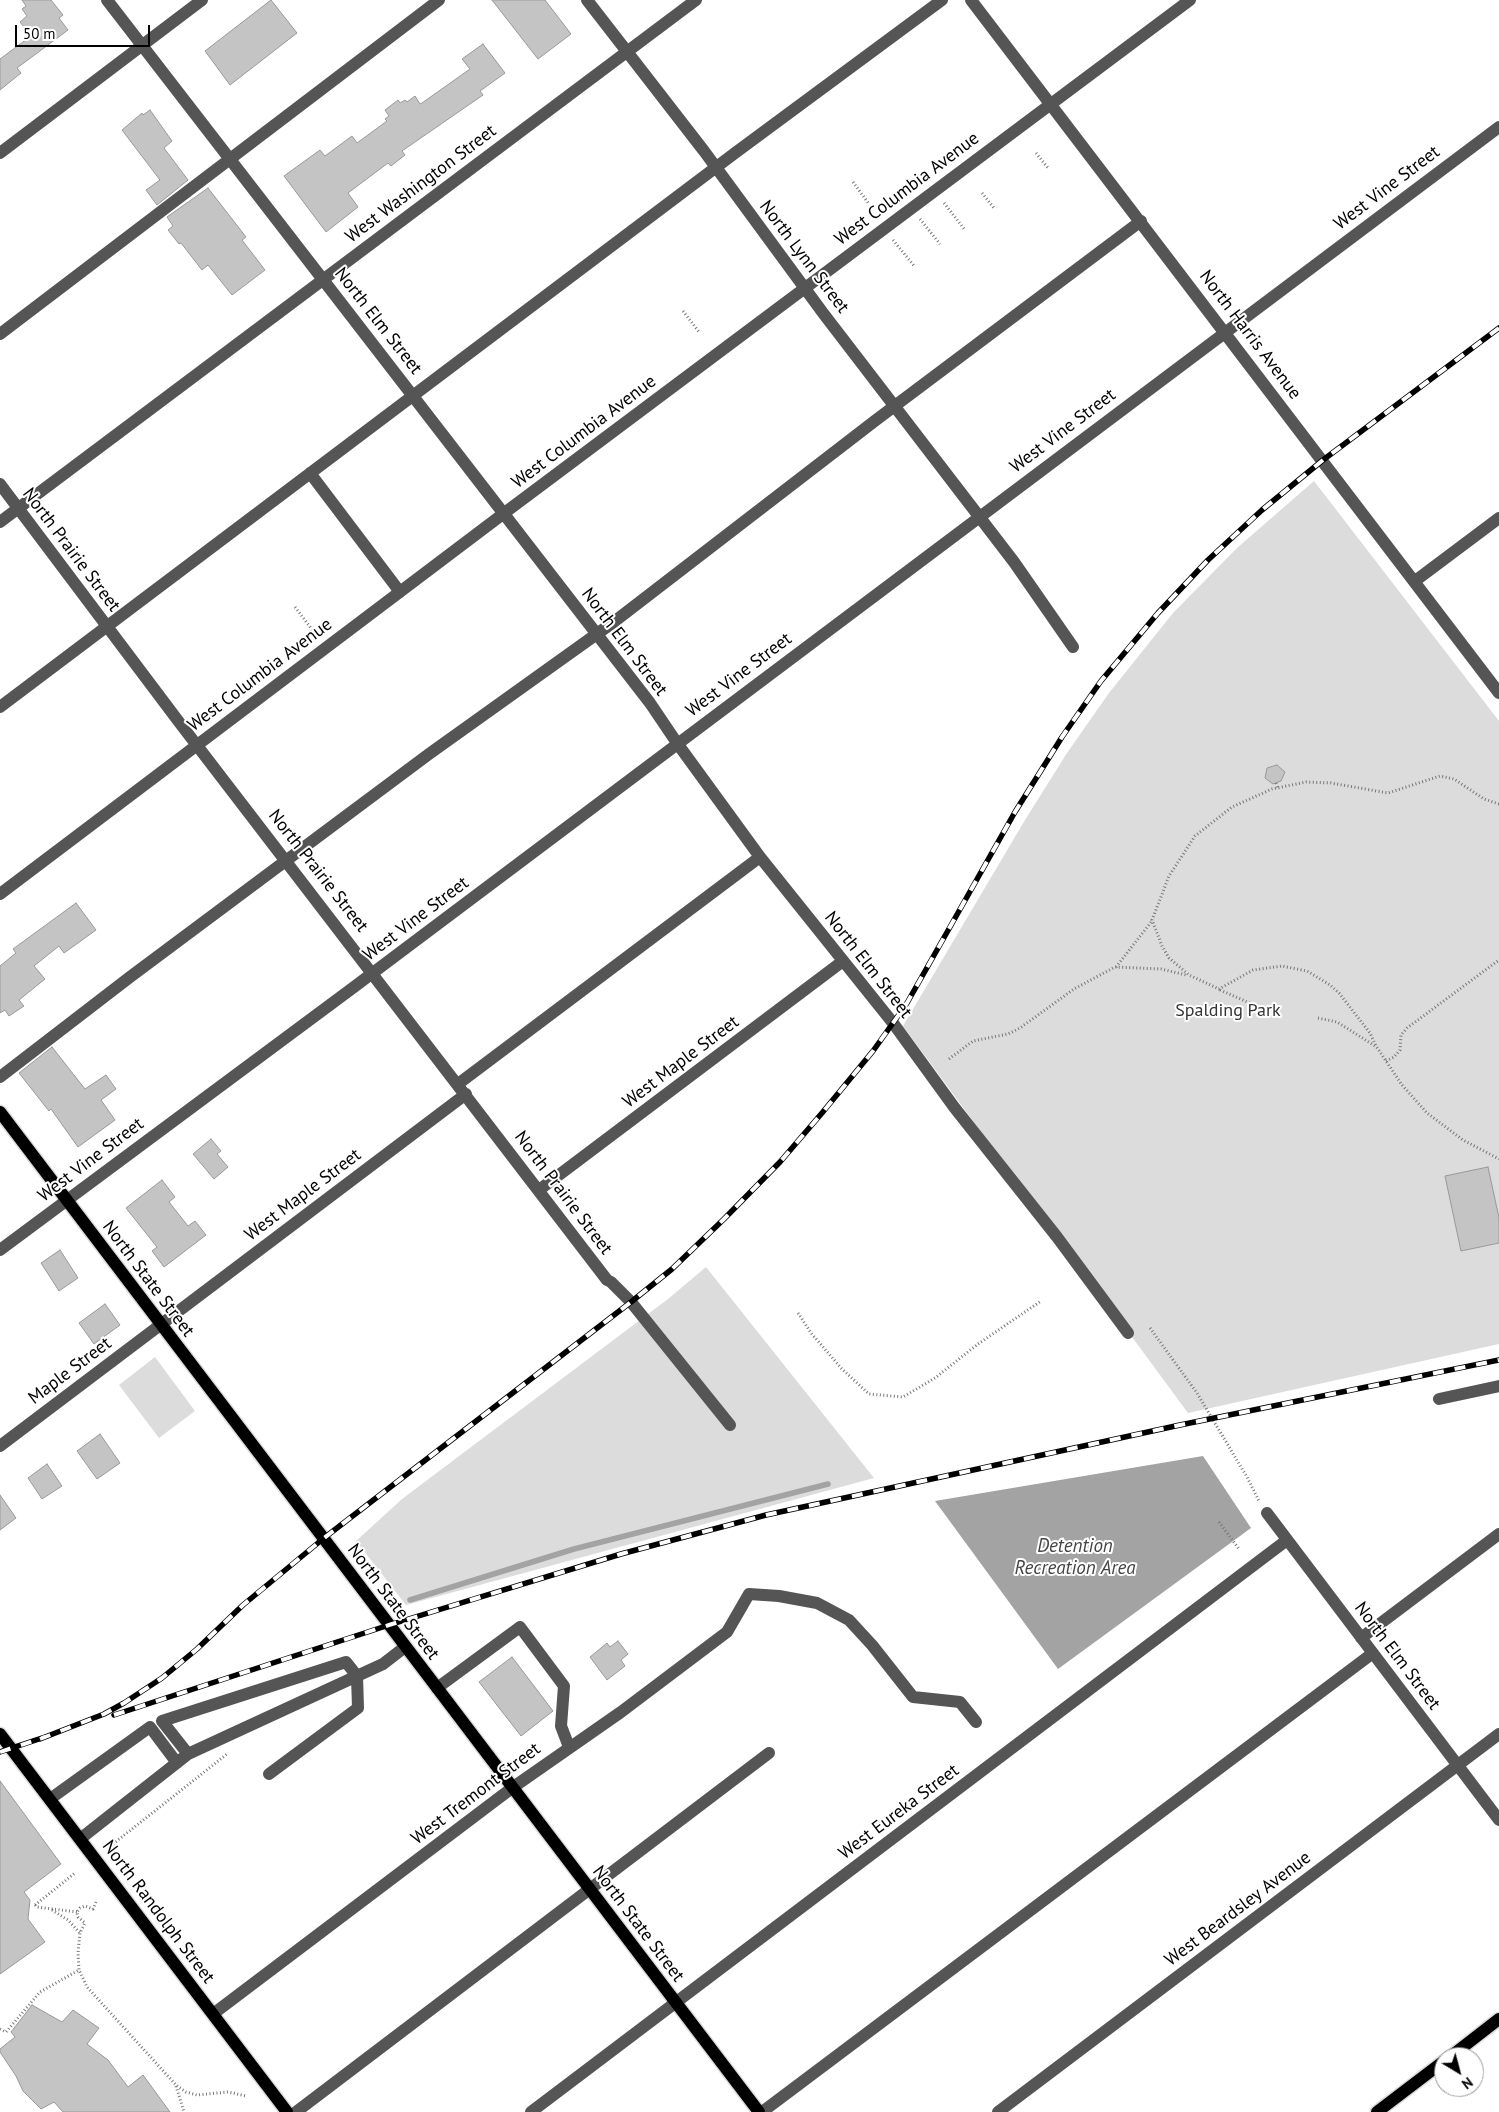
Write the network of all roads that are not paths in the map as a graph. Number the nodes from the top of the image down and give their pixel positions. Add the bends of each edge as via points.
1 (107, 0) edge
2 (202, 0) edge
3 (439, 0) edge
4 (587, 0) edge
5 (696, 0) edge
6 (942, 0) edge
7 (971, 0) edge
8 (1190, 0) edge
9 (141, 46) junction
10 (626, 52) junction
11 (1051, 104) junction
12 (1499, 127) edge
13 (0, 153) edge
14 (229, 160) junction
15 (716, 168) junction
16 (1141, 221) junction
17 (324, 279) junction
18 (804, 288) junction
19 (1225, 331) junction
20 (0, 334) edge
21 (414, 395) junction
22 (894, 406) junction
23 (310, 473) junction
24 (0, 484) edge
25 (18, 508) junction
26 (503, 514) junction
27 (978, 517) junction
28 (1499, 518) edge
29 (0, 522) edge
30 (1415, 581) junction
31 (400, 592) junction
32 (107, 627) junction
33 (596, 634) junction
34 (1073, 647) dead end
35 (1499, 693) edge
36 (0, 707) edge
37 (198, 744) junction
38 (677, 744) junction
39 (760, 857) junction
40 (286, 860) junction
41 (0, 894) edge
42 (843, 961) junction
43 (373, 972) junction
44 (0, 1077) edge
45 (462, 1089) junction
46 (0, 1112) edge
47 (539, 1190) junction
48 (67, 1200) junction
49 (0, 1250) edge
50 (160, 1324) junction
51 (1128, 1333) dead end
52 (1499, 1386) edge
53 (1439, 1399) dead end
54 (730, 1425) dead end
55 (0, 1446) edge
56 (1267, 1513) dead end
57 (1499, 1534) edge
58 (1287, 1540) junction
59 (1361, 1638) junction
60 (405, 1647) junction
61 (1373, 1653) junction
62 (357, 1676) junction
63 (437, 1688) junction
64 (976, 1722) dead end
65 (0, 1734) edge
66 (1499, 1734) edge
67 (569, 1747) junction
68 (769, 1752) dead end
69 (188, 1754) junction
70 (177, 1763) junction
71 (1458, 1766) junction
72 (269, 1774) dead end
73 (512, 1788) junction
74 (50, 1800) junction
75 (1499, 1820) edge
76 (80, 1839) junction
77 (590, 1889) junction
78 (676, 2002) junction
79 (213, 2014) junction
80 (1499, 2020) edge
81 (1463, 2047) edge
82 (1434, 2069) edge
83 (287, 2112) edge
84 (296, 2112) edge
85 (531, 2112) edge
86 (761, 2112) edge
87 (998, 2112) edge
88 (1377, 2112) edge

1 - 9 street, North Elm Street
2 - 9 street
3 - 14 street
4 - 10 street, North Lynn Street
5 - 10 street, West Washington Street
6 - 15 street
7 - 11 street, North Harris Avenue
8 - 11 street, West Columbia Avenue
9 - 13 street
9 - 14 street, North Elm Street
10 - 15 street, North Lynn Street
10 - 17 street, West Washington Street
11 - 16 street, North Harris Avenue
11 - 18 street, West Columbia Avenue
12 - 19 street, West Vine Street
14 - 17 street, North Elm Street
14 - 20 street
15 - 18 street, North Lynn Street
15 - 21 street
16 - 19 street, North Harris Avenue
16 - 22 street
17 - 21 street, North Elm Street
17 - 25 street, West Washington Street
18 - 22 street, North Lynn Street
18 - 26 street, West Columbia Avenue
19 - 27 street, West Vine Street
19 - 30 street, North Harris Avenue
21 - 23 street
21 - 26 street, North Elm Street
22 - 27 street, North Lynn Street
22 - 33 street
23 - 31 street
23 - 32 street
24 - 25 street, North Prairie Street
25 - 29 street, West Washington Street
25 - 32 street, North Prairie Street
26 - 31 street, West Columbia Avenue
26 - 33 street, North Elm Street
27 - 34 street, North Lynn Street via 1014,562
27 - 38 street, West Vine Street
28 - 30 street
30 - 35 street, North Harris Avenue
31 - 37 street, West Columbia Avenue
32 - 36 street
32 - 37 street, North Prairie Street
33 - 38 street, North Elm Street via 650,703
33 - 40 street
37 - 40 street, North Prairie Street
37 - 41 street, West Columbia Avenue
38 - 39 street, North Elm Street
38 - 43 street, West Vine Street
39 - 42 street, North Elm Street
39 - 45 street, West Maple Street
40 - 43 street, North Prairie Street
40 - 44 street
42 - 47 street, West Maple Street
42 - 51 street, North Elm Street
43 - 45 street, North Prairie Street
43 - 48 street, West Vine Street
45 - 47 street, North Prairie Street
45 - 50 street, West Maple Street
46 - 48 main road, North State Street
47 - 54 street, North Prairie Street via 608,1280 631,1302
48 - 49 street, West Vine Street
48 - 50 main road, North State Street
50 - 55 street, Maple Street
50 - 60 main road, North State Street
52 - 53 street
56 - 58 street, North Elm Street
57 - 59 street
58 - 59 street, North Elm Street
58 - 78 street, West Eureka Street
59 - 61 street, North Elm Street
60 - 62 street via 383,1664
60 - 63 main road, North State Street
61 - 71 street, North Elm Street
61 - 86 street
62 - 69 street
62 - 69 street via 346,1662 162,1722
62 - 72 street via 358,1708
63 - 67 street via 520,1627 564,1686 561,1726
63 - 73 main road, North State Street
64 - 67 street, West Tremont Street via 960,1702 913,1697 849,1620 817,1603 749,1594 727,1632
65 - 74 main road, North Randolph Street
66 - 71 street, West Beardsley Avenue
67 - 73 street, West Tremont Street
68 - 77 street
69 - 70 street
70 - 74 street via 150,1727
70 - 76 street
71 - 75 street, North Elm Street
71 - 87 street, West Beardsley Avenue
73 - 77 main road, North State Street
73 - 79 street, West Tremont Street
74 - 76 main road, North Randolph Street
76 - 79 main road, North Randolph Street
77 - 78 main road, North State Street
77 - 84 street
78 - 85 street, West Eureka Street
78 - 86 main road, North State Street
79 - 83 main road, North Randolph Street
80 - 81 main road
82 - 88 main road

